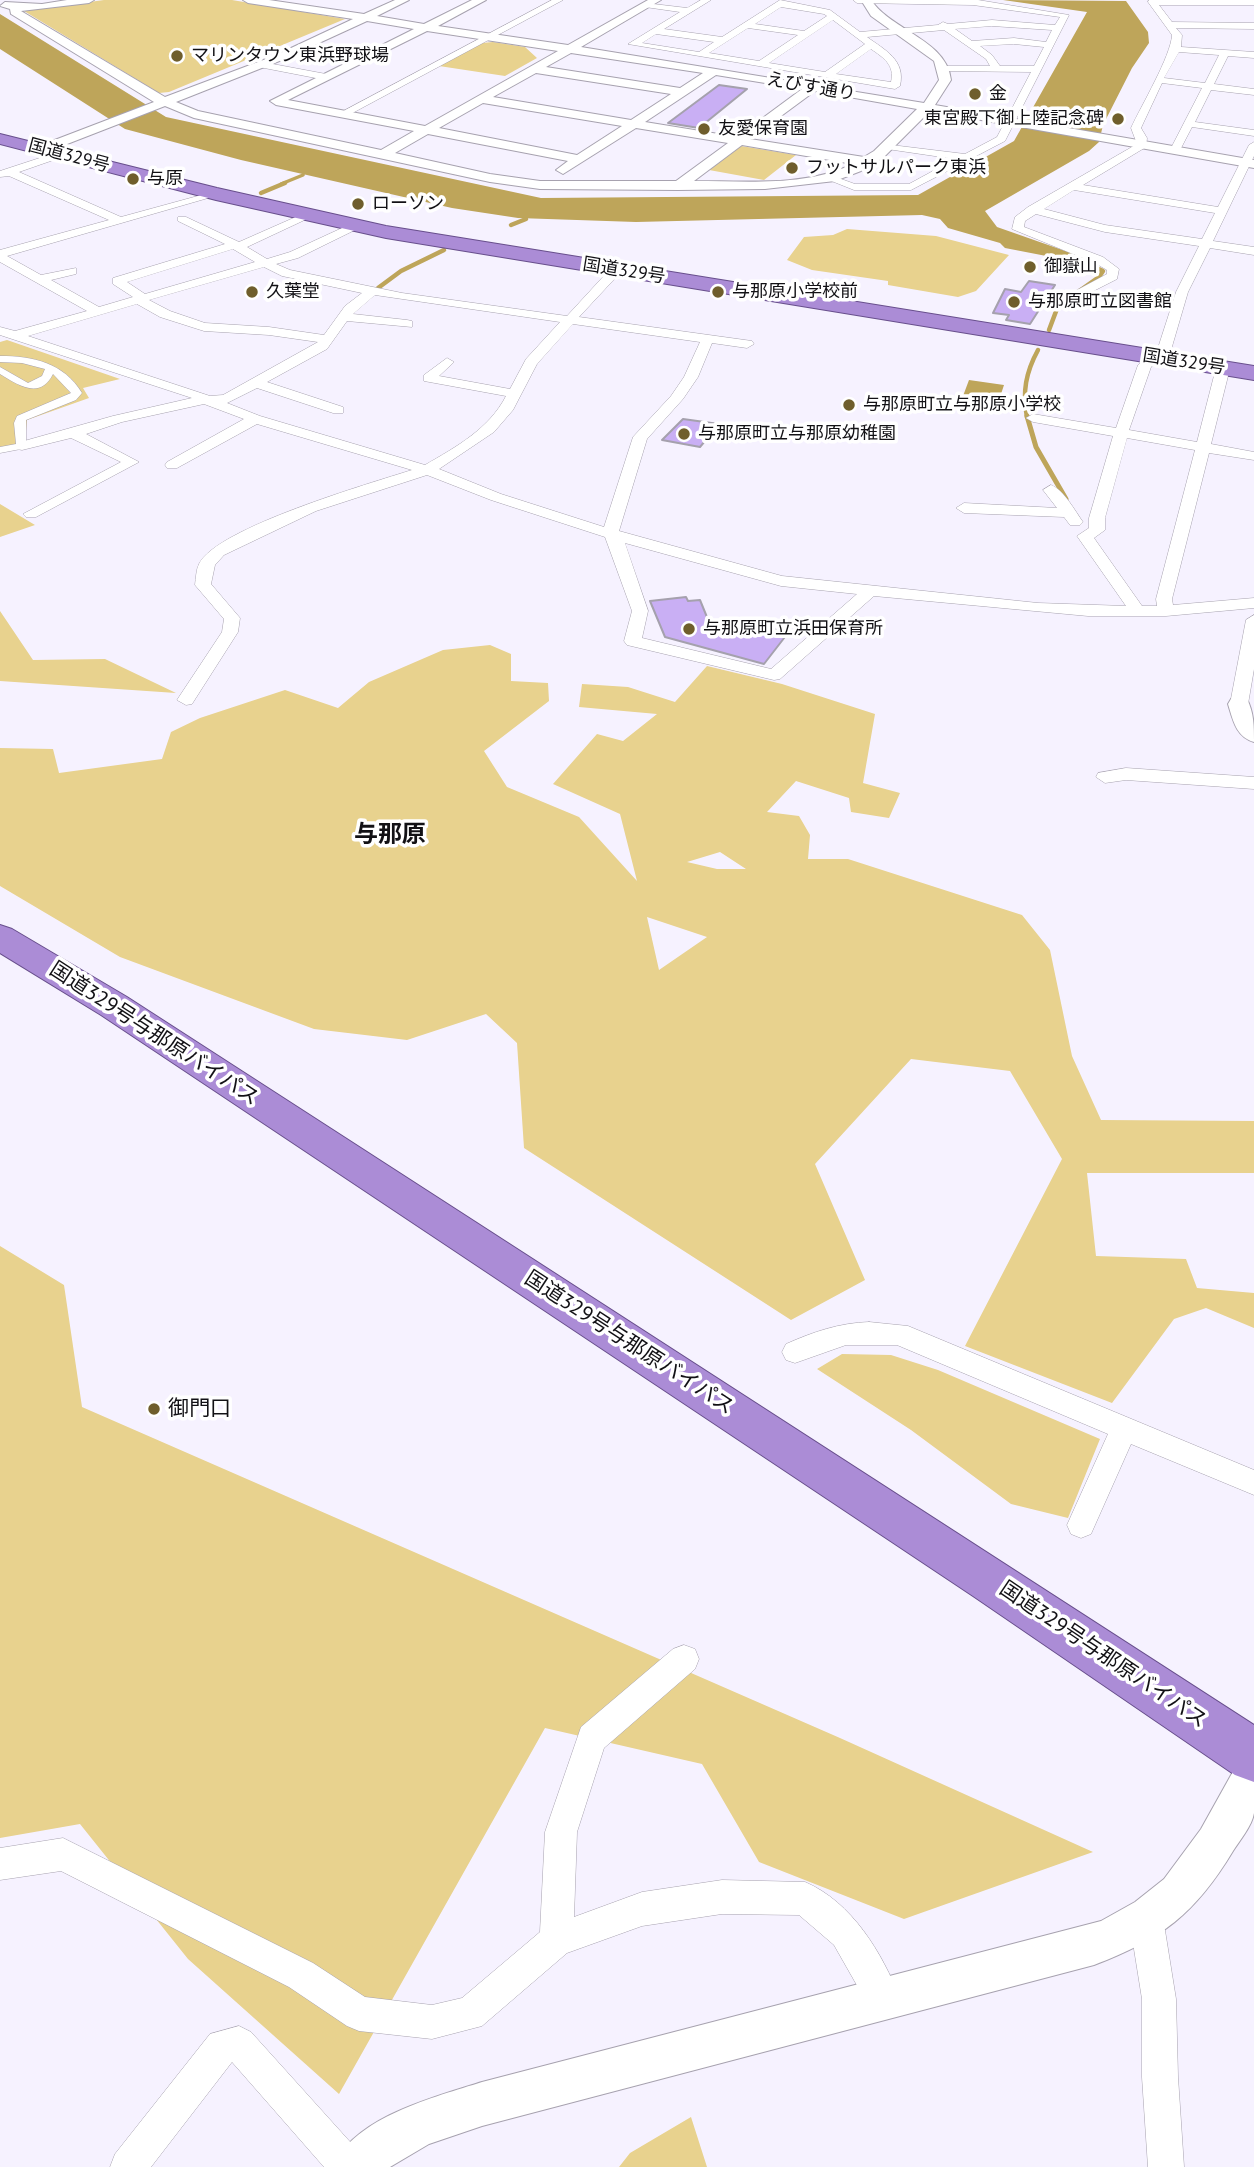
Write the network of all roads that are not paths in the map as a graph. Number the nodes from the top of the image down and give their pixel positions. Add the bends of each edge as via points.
1 (89, 0) edge
2 (250, 0) edge
3 (325, 0) edge
4 (404, 0) edge
5 (481, 0) edge
6 (559, 0) edge
7 (707, 0) edge
8 (857, 0) edge
9 (866, 0) edge
10 (652, 2) edge
11 (783, 2) edge
12 (914, 2) edge
13 (973, 2) junction
14 (1254, 2) edge
15 (0, 4) edge
16 (16, 7) junction
17 (306, 8) junction
18 (689, 11) junction
19 (833, 16) junction
20 (366, 18) junction
21 (992, 23) junction
22 (746, 25) junction
23 (1171, 25) junction
24 (1254, 26) edge
25 (426, 27) junction
26 (946, 27) junction
27 (1058, 28) junction
28 (655, 31) junction
29 (900, 31) junction
30 (806, 34) junction
31 (859, 35) junction
32 (489, 37) junction
33 (722, 40) junction
34 (872, 44) junction
35 (972, 44) junction
36 (1049, 45) junction
37 (570, 49) junction
38 (1176, 49) junction
39 (1225, 53) junction
40 (700, 55) junction
41 (1254, 55) edge
42 (731, 60) junction
43 (761, 64) junction
44 (262, 65) junction
45 (535, 69) junction
46 (944, 69) junction
47 (998, 69) junction
48 (1038, 69) junction
49 (714, 71) junction
50 (827, 75) junction
51 (326, 77) junction
52 (1159, 80) junction
53 (1208, 86) junction
54 (813, 87) junction
55 (682, 92) junction
56 (1254, 92) edge
57 (482, 99) junction
58 (158, 105) junction
59 (927, 107) junction
60 (341, 115) junction
61 (1019, 123) junction
62 (633, 124) junction
63 (1189, 124) junction
64 (426, 132) junction
65 (1254, 132) edge
66 (0, 139) edge
67 (738, 142) junction
68 (1135, 143) junction
69 (1254, 145) edge
70 (887, 146) junction
71 (1175, 150) junction
72 (52, 151) junction
73 (382, 155) junction
74 (964, 157) junction
75 (579, 159) junction
76 (867, 162) junction
77 (1250, 163) edge
78 (7, 170) edge
79 (830, 178) junction
80 (540, 185) junction
81 (678, 186) junction
82 (1074, 187) junction
83 (216, 194) junction
84 (1032, 209) junction
85 (1223, 211) junction
86 (307, 215) junction
87 (182, 219) dead end
88 (121, 221) junction
89 (355, 226) junction
90 (1206, 244) junction
91 (236, 246) junction
92 (1111, 246) junction
93 (1254, 251) edge
94 (1, 254) edge
95 (265, 263) junction
96 (616, 270) junction
97 (72, 271) dead end
98 (40, 279) junction
99 (372, 291) junction
100 (141, 299) junction
101 (1070, 299) dead end
102 (97, 311) junction
103 (344, 317) junction
104 (569, 318) junction
105 (407, 324) dead end
106 (5, 335) edge
107 (708, 338) junction
108 (327, 339) junction
109 (747, 344) dead end
110 (1155, 357) junction
111 (0, 359) edge
112 (447, 362) dead end
113 (46, 366) junction
114 (0, 367) edge
115 (1223, 368) junction
116 (1254, 373) edge
117 (257, 383) junction
118 (515, 394) junction
119 (204, 400) junction
120 (338, 410) dead end
121 (1033, 418) dead end
122 (255, 419) junction
123 (73, 433) junction
124 (1121, 434) junction
125 (22, 446) junction
126 (1200, 448) junction
127 (0, 450) edge
128 (1254, 456) edge
129 (172, 465) dead end
130 (427, 470) junction
131 (1051, 489) dead end
132 (964, 508) dead end
133 (1069, 513) junction
134 (31, 514) dead end
135 (611, 534) junction
136 (1085, 536) junction
137 (870, 591) junction
138 (1254, 603) edge
139 (1166, 611) junction
140 (1138, 612) junction
141 (230, 615) junction
142 (1254, 620) edge
143 (207, 639) dead end
144 (186, 700) dead end
145 (1239, 704) joint
146 (1254, 734) edge
147 (1105, 776) dead end
148 (1254, 783) edge
149 (0, 937) edge
150 (795, 1352) dead end
151 (1124, 1429) junction
152 (1254, 1483) edge
153 (1081, 1525) dead end
154 (684, 1659) dead end
155 (1254, 1756) edge
156 (1254, 1773) edge
157 (0, 1864) edge
158 (1146, 1918) junction
159 (556, 1940) junction
160 (883, 1998) junction
161 (128, 2167) edge
162 (348, 2167) edge
163 (356, 2167) edge
164 (1166, 2167) edge

1 - 16 street
2 - 17 street, えびす通り
3 - 17 street
4 - 20 street
5 - 25 street
6 - 32 street
7 - 18 street
8 - 9 street
9 - 12 street
9 - 29 street via 875,14
10 - 18 street
10 - 37 street
11 - 19 street
11 - 22 street
12 - 13 street
12 - 26 street
13 - 21 street
13 - 27 street via 1060,13 1065,15
14 - 23 street via 1152,2
15 - 16 street
16 - 58 street via 15,12
17 - 20 street, えびす通り
18 - 28 street
19 - 30 street
19 - 31 street
20 - 25 street, えびす通り
20 - 44 street
21 - 26 street
21 - 27 street
22 - 30 street
22 - 33 street
23 - 24 street
23 - 38 street via 1177,35
25 - 32 street, えびす通り
25 - 51 street
26 - 29 street
26 - 35 street
27 - 36 street
28 - 33 street
28 - 40 street via 634,44
29 - 31 street
29 - 46 street via 939,59
30 - 43 street
31 - 34 street
32 - 37 street, えびす通り
32 - 60 street
33 - 40 street
34 - 50 street
34 - 50 street via 891,60 898,73 895,86
35 - 36 street via 1014,41
35 - 47 street
36 - 48 street
37 - 45 street
37 - 49 street, えびす通り
38 - 39 street
38 - 52 street
39 - 41 street
39 - 53 street
40 - 42 street
42 - 43 street
42 - 49 street
43 - 50 street
44 - 51 street
44 - 58 street
45 - 55 street
45 - 57 street
46 - 47 street
46 - 59 street via 941,90
47 - 48 street
48 - 61 street
49 - 54 street, えびす通り
49 - 55 street
51 - 60 street via 276,101
52 - 53 street
52 - 68 street via 1136,128 1142,138
53 - 56 street
53 - 63 street
54 - 59 street, えびす通り
54 - 67 street
55 - 62 street
57 - 62 street
57 - 64 street
58 - 72 street
58 - 73 street
59 - 61 street, えびす通り
59 - 70 street
60 - 64 street
61 - 68 street, えびす通り
61 - 74 street via 1002,139
62 - 67 street
62 - 75 street
63 - 65 street
63 - 71 street
64 - 73 street
64 - 75 street
66 - 72 highway, 国道329号
67 - 76 street
67 - 81 street
68 - 71 street, えびす通り
68 - 82 street
69 - 77 street
70 - 74 street
70 - 76 street
71 - 77 street, えびす通り
72 - 78 street
72 - 83 highway, 国道329号
73 - 80 street
74 - 79 street via 911,187 854,187
75 - 80 street
76 - 79 street
77 - 85 street
78 - 88 street
79 - 81 street via 785,184
80 - 81 street
82 - 84 street
82 - 85 street
83 - 86 highway, 国道329号
83 - 88 street
84 - 92 street
84 - 92 street via 1019,219 1018,229
85 - 90 street
86 - 89 highway, 国道329号
86 - 91 street
87 - 91 street
88 - 94 street
89 - 95 street via 294,255
89 - 96 highway, 国道329号
90 - 92 street
90 - 93 street
90 - 110 street via 1182,292 1164,350
91 - 95 street
91 - 100 street via 117,281
92 - 101 street via 1113,276
94 - 98 street
95 - 99 street via 286,273
95 - 100 street
96 - 104 street
96 - 110 highway, 国道329号
97 - 98 street
98 - 102 street via 54,292
99 - 103 street
99 - 104 street
100 - 102 street
100 - 108 street via 165,314 204,327
102 - 106 street
103 - 105 street
103 - 108 street
104 - 107 street
104 - 118 street via 531,362
106 - 119 street
107 - 109 street
107 - 135 street via 676,399 640,437
108 - 117 street
110 - 115 highway, 国道329号
110 - 124 street via 1145,365
111 - 113 street
112 - 118 street via 429,378
113 - 114 street
113 - 114 street via 43,381 28,387
113 - 125 street via 77,393 21,418
115 - 116 highway, 国道329号
115 - 126 street
117 - 119 street via 226,399
117 - 120 street
118 - 130 street via 489,429
119 - 122 street
119 - 123 street
121 - 124 street
122 - 129 street
122 - 130 street
123 - 125 street
123 - 134 street via 132,462
124 - 126 street
124 - 136 street via 1097,530
125 - 127 street
126 - 128 street
126 - 139 street via 1164,599
130 - 135 street
130 - 141 street via 311,508 218,552 207,564 202,585
131 - 133 street
132 - 133 street
133 - 136 street
135 - 137 street via 781,581
135 - 137 street via 639,606 633,641 755,672 774,675
136 - 140 street
137 - 140 street via 1038,608
138 - 139 street
139 - 140 street
141 - 143 street
141 - 144 street via 230,632
142 - 145 street
145 - 146 street via 1246,726
147 - 148 street
149 - 155 highway, 国道329号与那原バイパス via 126,1013
150 - 151 street via 832,1335 863,1331 900,1334
151 - 152 street
151 - 153 street
154 - 159 street via 592,1738 561,1832
156 - 158 street via 1198,1867 1167,1904
157 - 159 street via 63,1854 301,1975 359,2014 432,2022 470,2014
158 - 160 street via 1094,1944
158 - 164 street via 1159,1999
159 - 160 street via 642,1909 722,1897 805,1899 846,1933
160 - 163 street via 482,2104 413,2128 368,2154
161 - 162 street via 222,2046 239,2043

